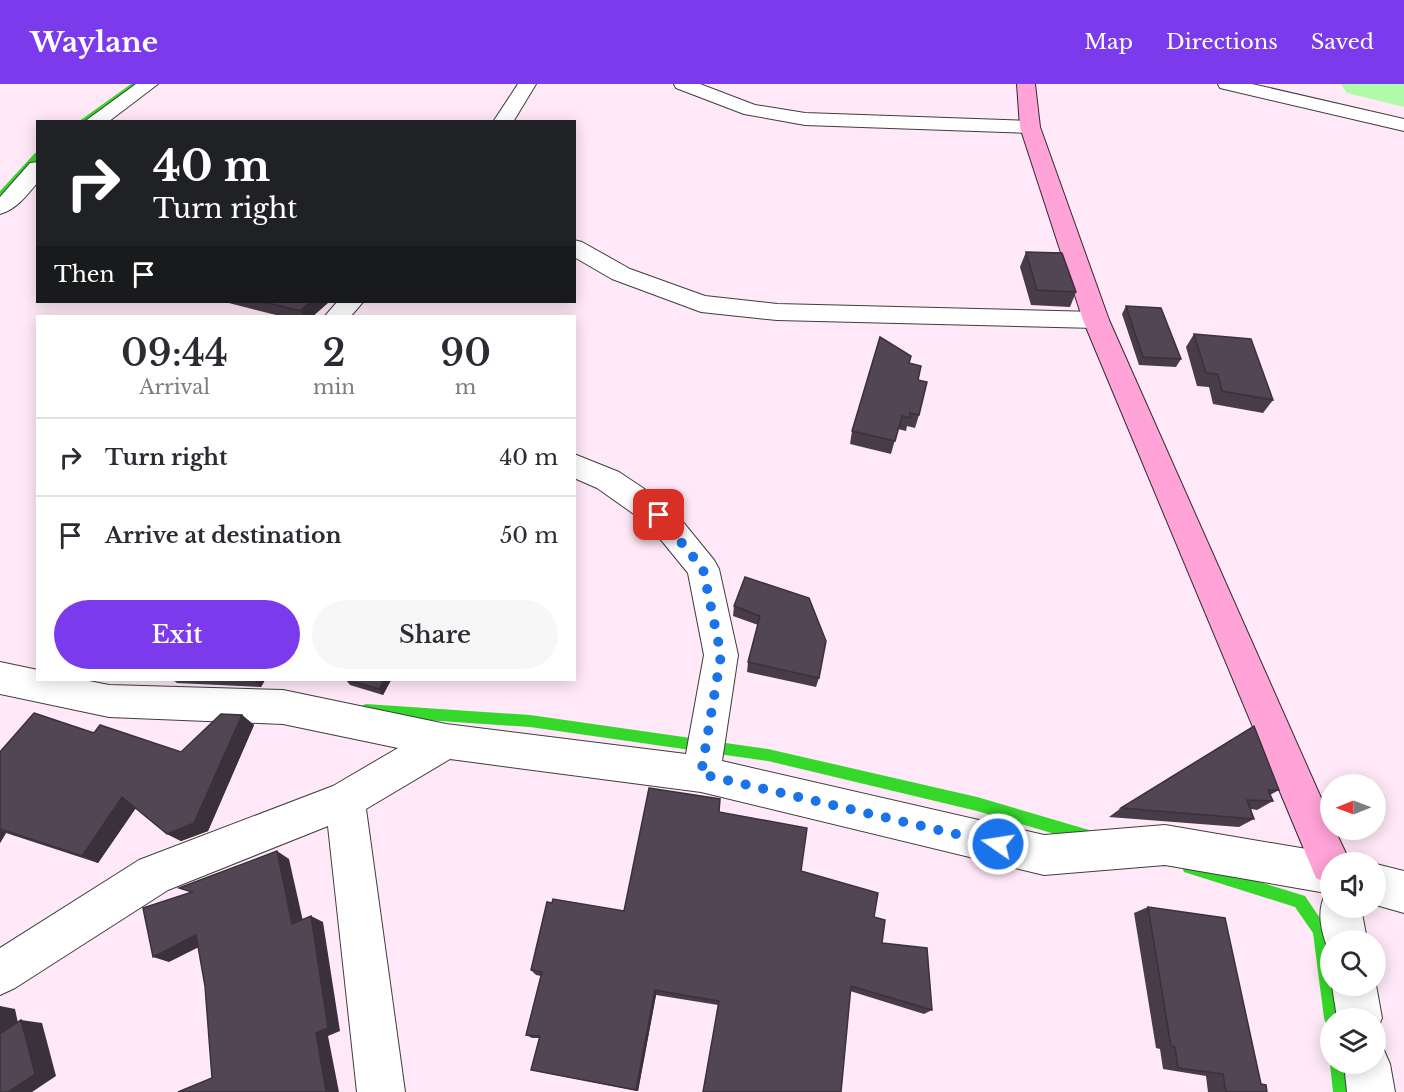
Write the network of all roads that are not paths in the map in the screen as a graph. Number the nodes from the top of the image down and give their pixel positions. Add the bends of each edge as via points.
1 (149, 84) edge
2 (527, 84) edge
3 (683, 84) edge
4 (1026, 84) edge
5 (1227, 84) edge
6 (97, 120) edge
7 (504, 120) edge
8 (1404, 125) edge
9 (1030, 127) junction
10 (36, 170) edge
11 (0, 207) edge
12 (576, 248) edge
13 (350, 303) edge
14 (338, 315) edge
15 (1096, 320) junction
16 (576, 466) edge
17 (0, 678) edge
18 (446, 741) junction
19 (701, 774) junction
20 (345, 800) junction
21 (1325, 852) edge
22 (1320, 871) edge
23 (1386, 888) edge
24 (1404, 892) edge
25 (0, 973) edge
26 (1368, 1074) edge
27 (381, 1092) edge
28 (1371, 1092) edge

1 - 6 street
2 - 7 street
3 - 9 street via 751,110 806,119
4 - 9 street
5 - 8 street
9 - 15 street
10 - 11 street
12 - 15 street via 621,274 701,304 777,312
13 - 14 street
15 - 21 street
16 - 19 street via 608,480 659,515 703,569 721,655
17 - 18 street via 109,701 283,707
18 - 19 street
18 - 20 street
19 - 22 street via 1044,855 1165,845
20 - 25 street via 154,875
20 - 27 street
23 - 24 street
26 - 28 street

